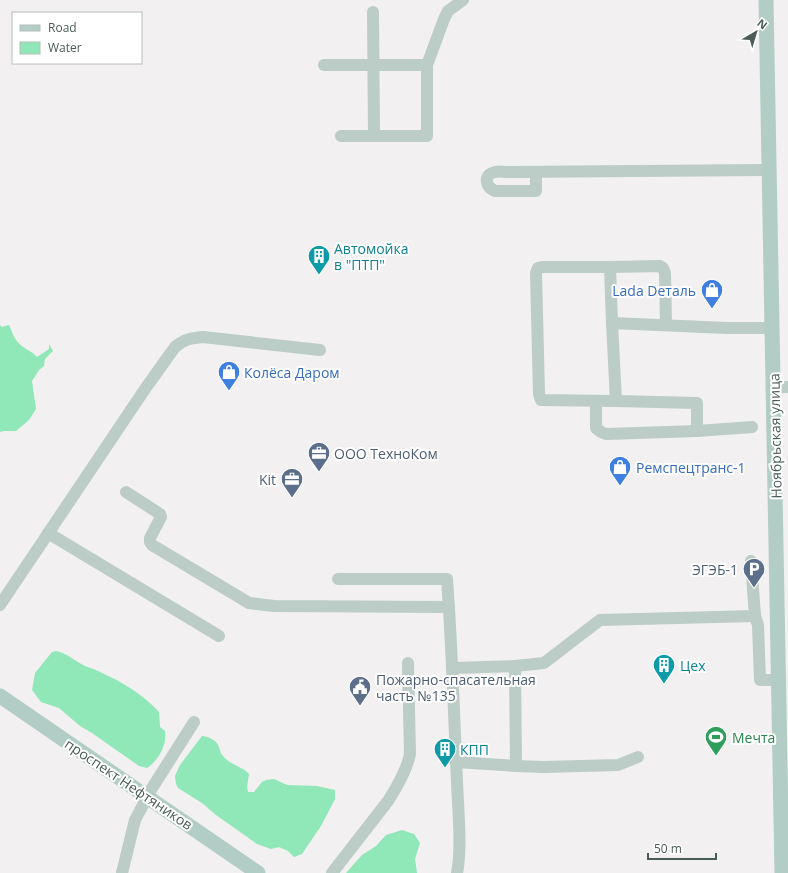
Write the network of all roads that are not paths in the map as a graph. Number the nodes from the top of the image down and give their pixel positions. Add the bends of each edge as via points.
1 (463, 0) edge
2 (766, 0) edge
3 (373, 12) dead end
4 (324, 65) dead end
5 (373, 65) junction
6 (427, 65) junction
7 (341, 136) dead end
8 (374, 136) junction
9 (769, 170) junction
10 (536, 172) dead end
11 (610, 267) junction
12 (612, 323) junction
13 (666, 325) junction
14 (772, 328) junction
15 (320, 350) dead end
16 (781, 387) edge
17 (596, 401) junction
18 (616, 401) junction
19 (752, 427) dead end
20 (698, 431) junction
21 (126, 492) dead end
22 (48, 533) junction
23 (751, 561) dead end
24 (338, 579) dead end
25 (0, 605) edge
26 (449, 607) junction
27 (756, 620) junction
28 (778, 624) junction
29 (219, 636) dead end
30 (408, 663) dead end
31 (515, 666) junction
32 (453, 668) junction
33 (780, 680) junction
34 (0, 696) edge
35 (0, 708) edge
36 (194, 722) dead end
37 (638, 757) dead end
38 (456, 762) junction
39 (516, 766) junction
40 (145, 800) junction
41 (122, 873) edge
42 (241, 873) edge
43 (258, 873) edge
44 (332, 873) edge
45 (456, 873) edge
46 (782, 873) edge

1 - 6 street via 448,11
2 - 9 main road, Ноябрьская улица
3 - 5 street
4 - 5 street
5 - 6 street
5 - 8 street
6 - 8 street via 427,136
7 - 8 street
9 - 10 street
9 - 14 main road, Ноябрьская улица
11 - 12 street
11 - 13 street via 663,268
11 - 17 street via 542,267 538,268 536,273 541,400
12 - 13 street
12 - 18 street
13 - 14 street
14 - 16 main road, Ноябрьская улица
15 - 22 street via 203,337 181,342 144,389
16 - 28 main road, Ноябрьская улица
17 - 18 street
17 - 20 street via 596,428 606,434
18 - 20 street via 697,404
19 - 20 street
21 - 26 street via 160,514 161,517 150,538 152,545 249,603 274,606
22 - 25 street
22 - 29 street
23 - 27 street
24 - 26 street via 447,579
26 - 32 street
27 - 28 street
27 - 31 street via 600,620 544,663
27 - 33 street via 760,680
28 - 33 main road, Ноябрьская улица
30 - 44 street via 408,761 388,801
31 - 32 street
31 - 39 street
32 - 38 street
33 - 46 main road, Ноябрьская улица
34 - 40 main road, проспект Нефтяников
35 - 40 main road, проспект Нефтяников
36 - 40 street
37 - 39 street via 618,765
38 - 39 street
38 - 45 street via 459,844
40 - 41 street via 135,820
40 - 42 main road, проспект Нефтяников
40 - 43 main road, проспект Нефтяников

